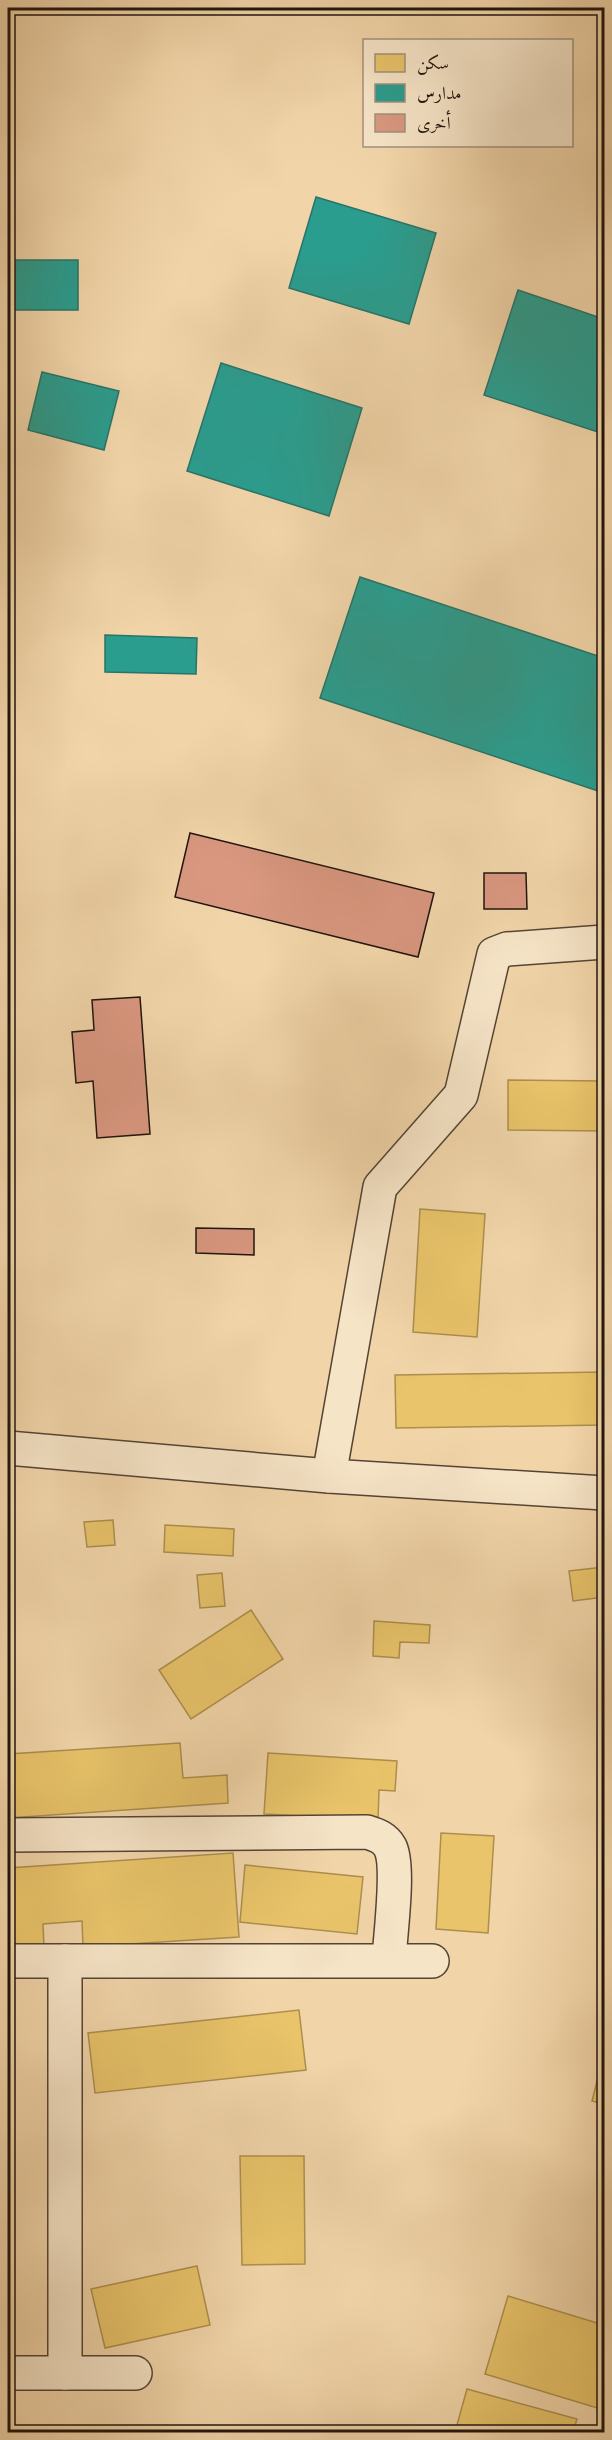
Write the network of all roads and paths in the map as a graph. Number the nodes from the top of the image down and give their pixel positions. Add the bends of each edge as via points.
1 (604, 942) edge
2 (8, 1448) edge
3 (329, 1476) junction
4 (604, 1493) edge
5 (8, 1835) edge
6 (65, 1960) junction
7 (389, 1960) junction
8 (8, 1961) edge
9 (432, 1961) dead end
10 (8, 2373) edge
11 (65, 2373) junction
12 (135, 2373) dead end

1 - 3 street via 507,949 494,954 461,1095 381,1186
2 - 3 street
3 - 4 street
5 - 7 street via 376,1834 390,1847 394,1865
6 - 7 street
6 - 8 street
6 - 11 street
7 - 9 street
10 - 11 street
11 - 12 street

